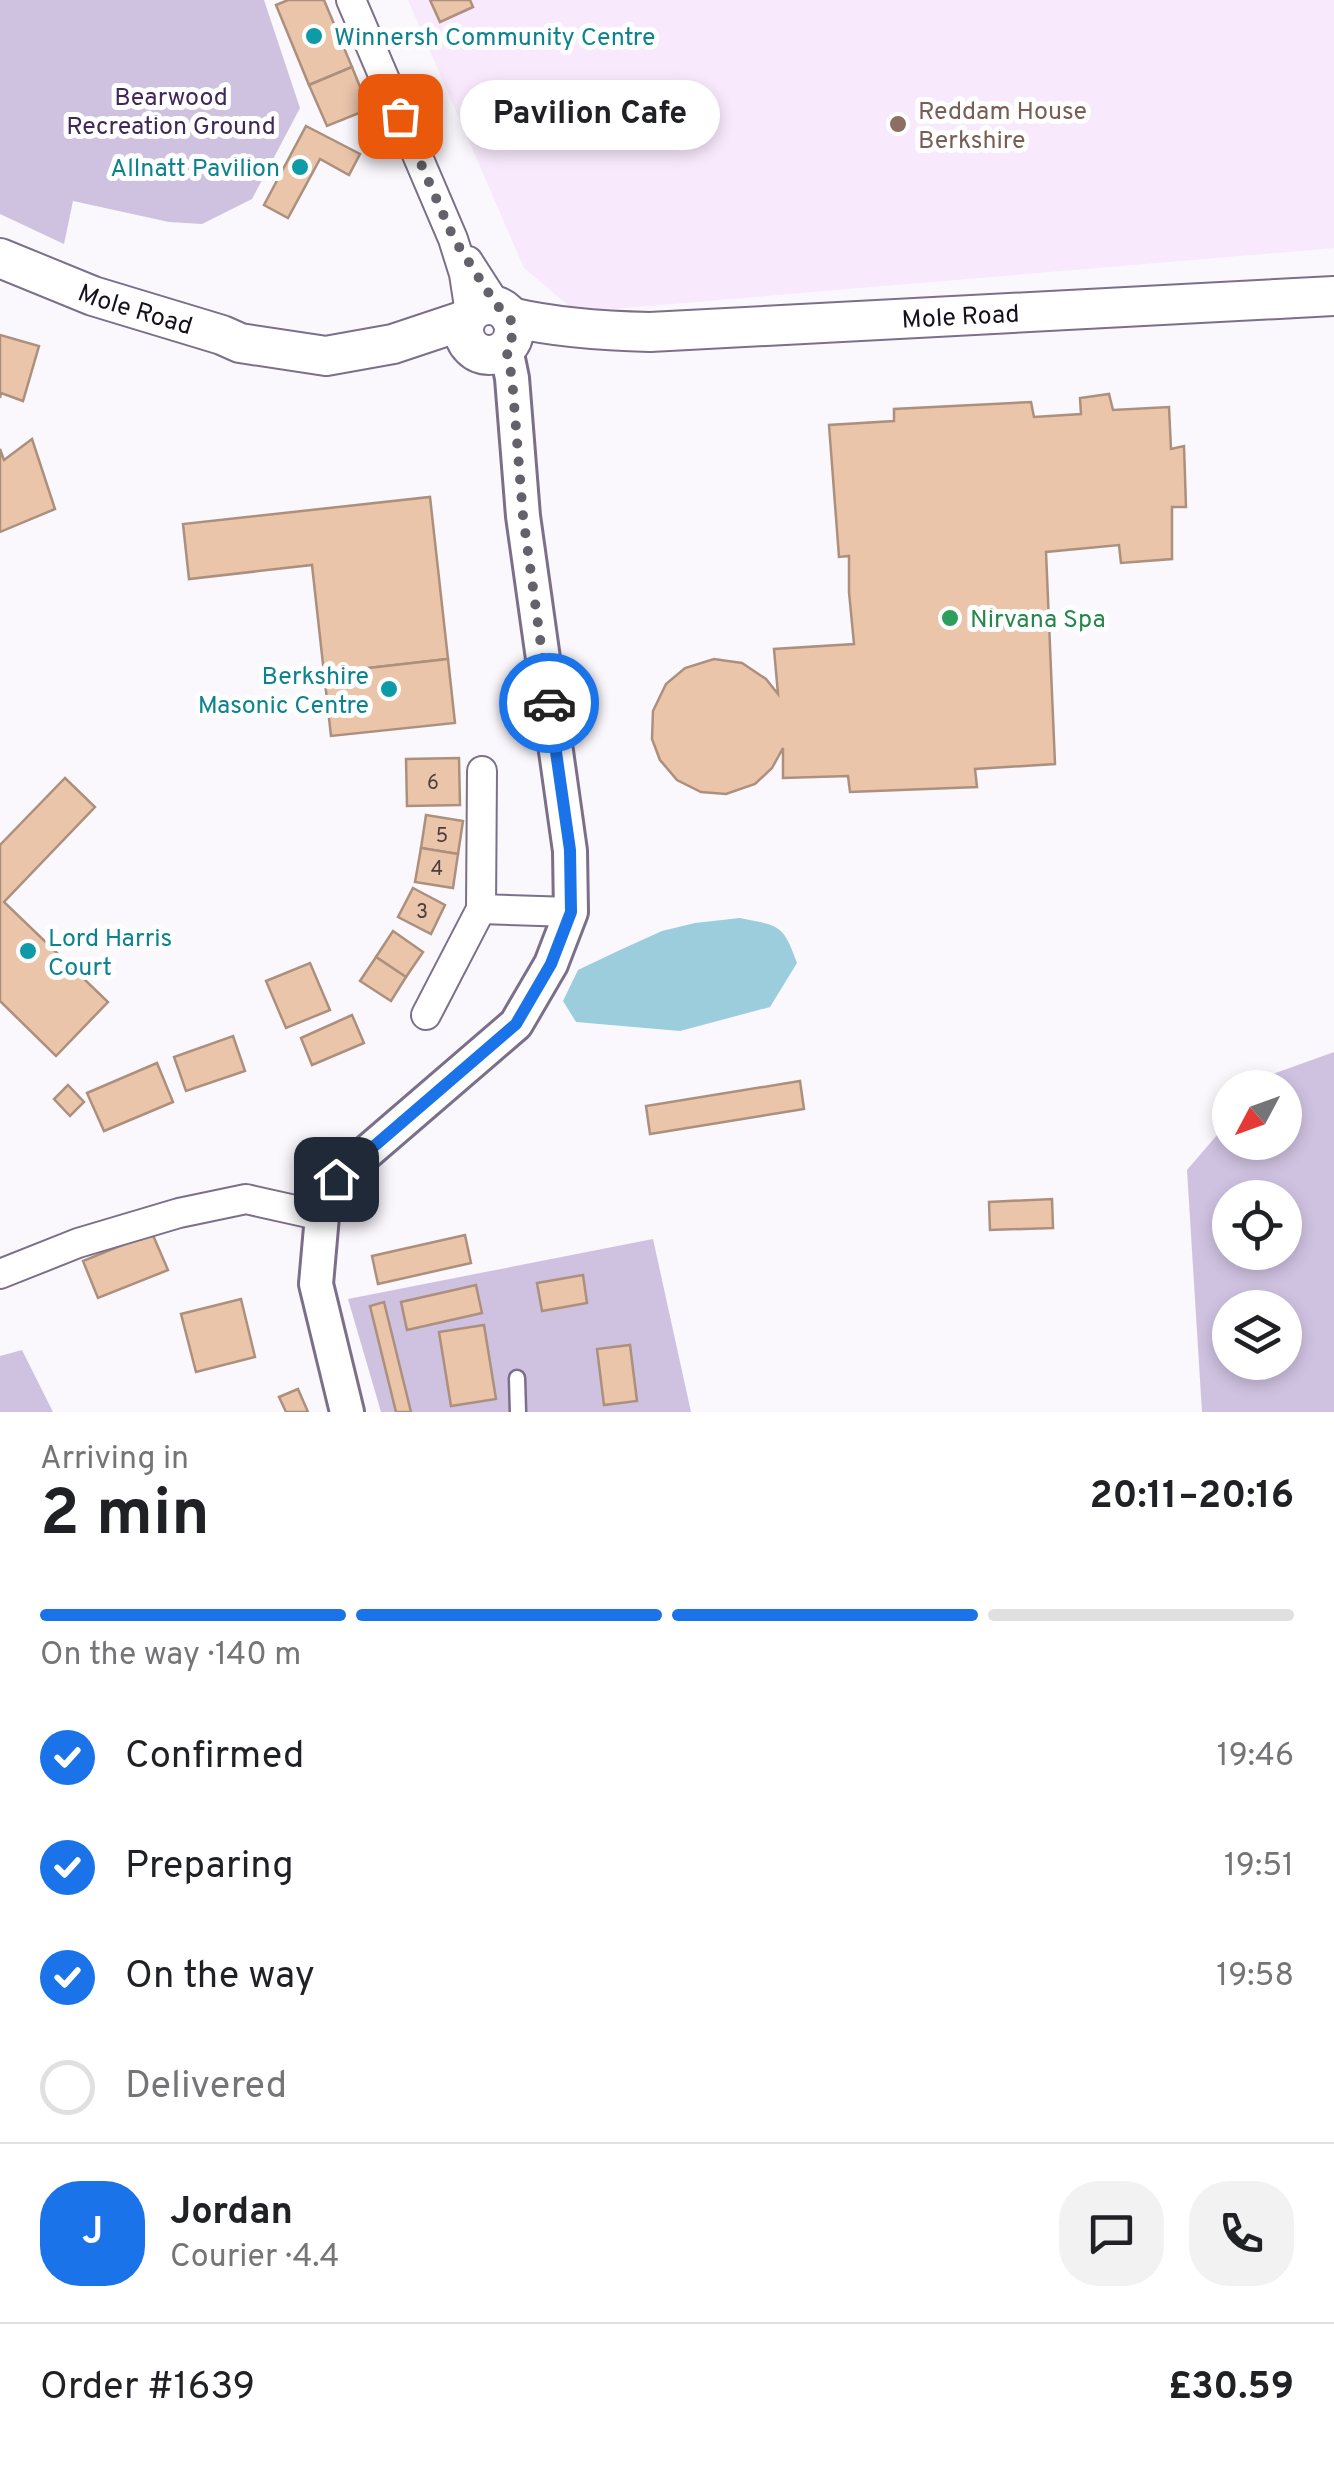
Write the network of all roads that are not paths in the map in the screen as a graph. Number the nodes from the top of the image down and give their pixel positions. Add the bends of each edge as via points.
1 (352, 0) edge
2 (0, 258) edge
3 (1334, 296) edge
4 (489, 330) junction
5 (482, 771) dead end
6 (481, 909) junction
7 (571, 912) junction
8 (426, 1015) dead end
9 (322, 1216) junction
10 (0, 1274) edge
11 (517, 1378) dead end
12 (348, 1412) edge
13 (518, 1412) edge

1 - 4 street
2 - 4 main road, Mole Road via 240,343 326,356
3 - 4 main road, Mole Road via 650,332
4 - 7 street via 512,378 523,516 570,850
5 - 6 street
6 - 7 street
6 - 8 street
7 - 9 street via 516,1024 336,1179
9 - 10 street via 246,1199 78,1243
9 - 12 street via 316,1284
11 - 13 lane

